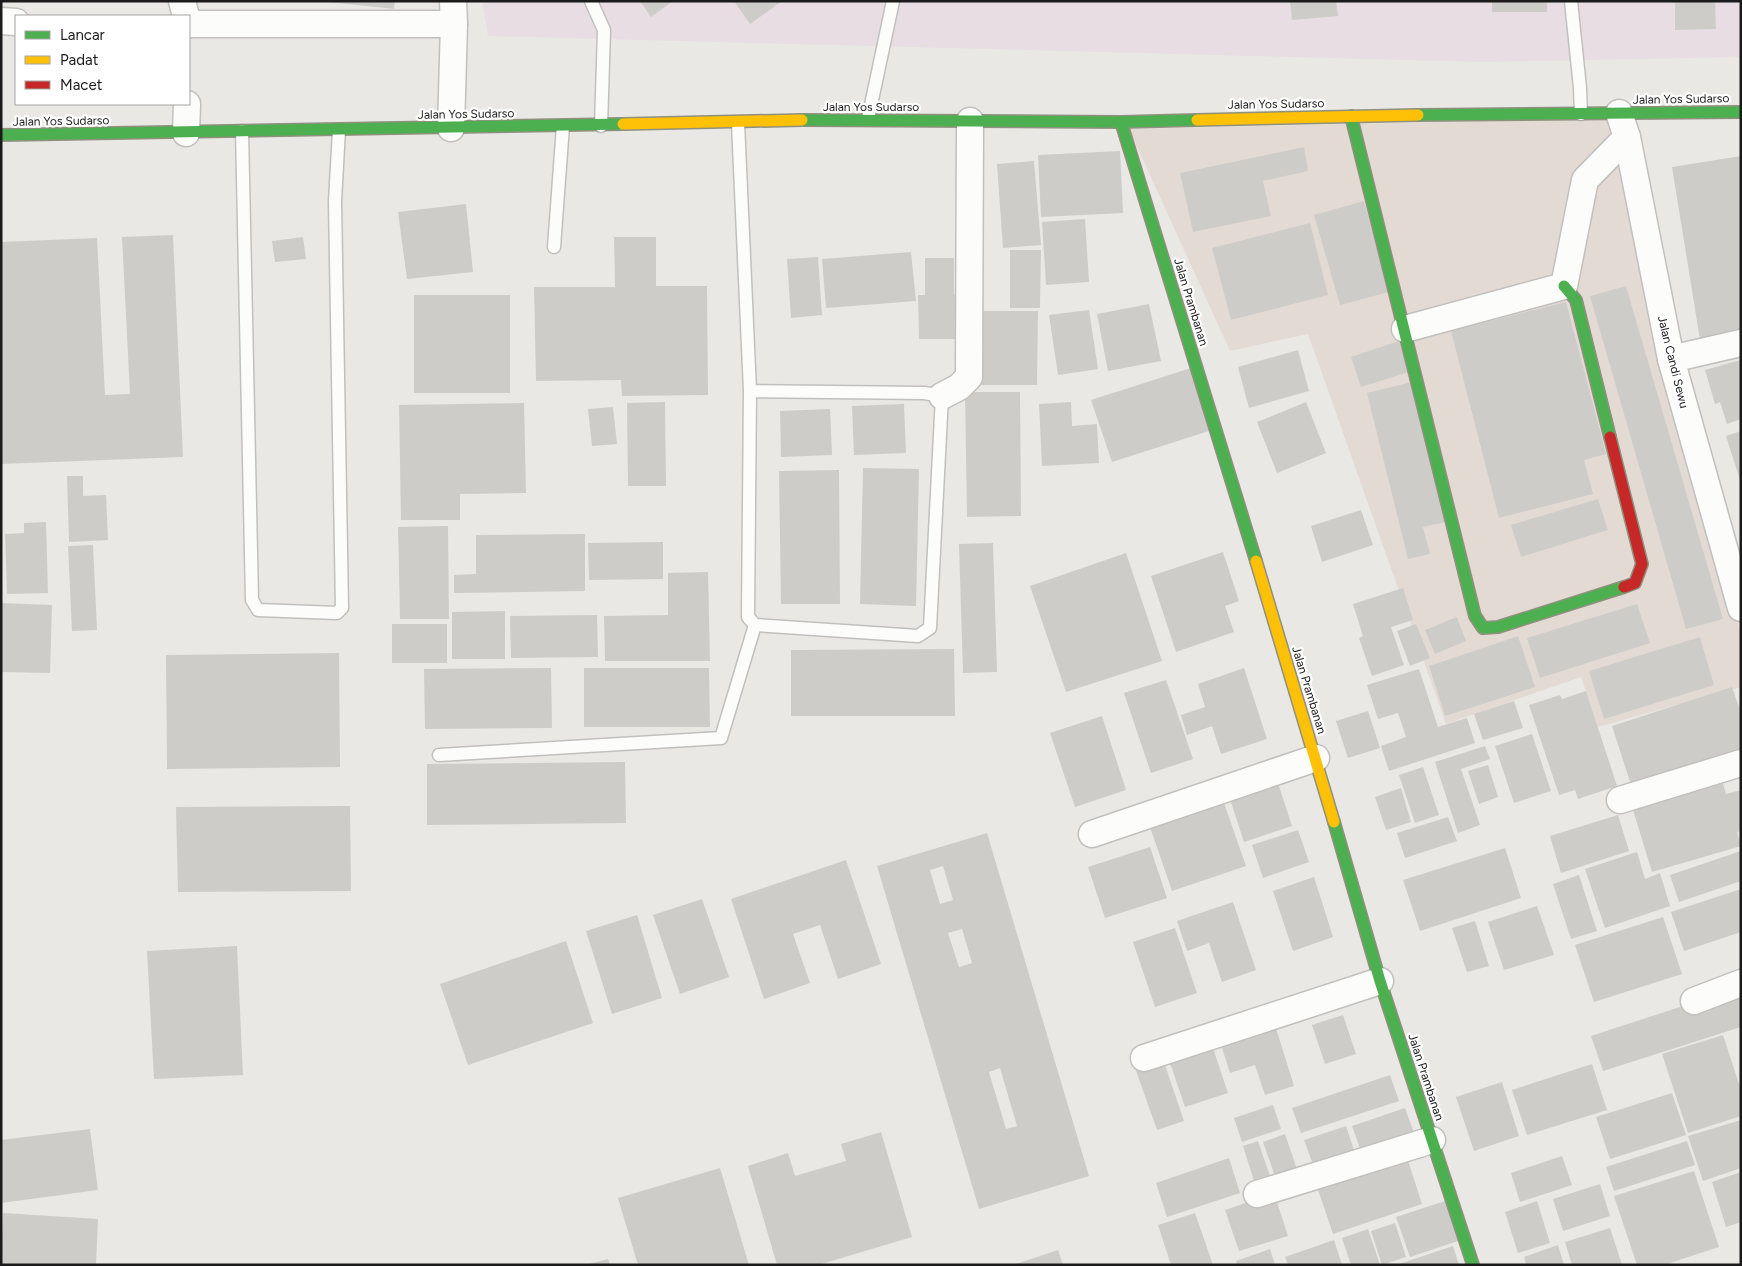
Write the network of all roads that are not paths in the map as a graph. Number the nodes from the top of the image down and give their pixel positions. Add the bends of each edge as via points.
1 (182, 1) edge
2 (591, 1) edge
3 (893, 1) edge
4 (1571, 1) edge
5 (453, 12) edge
6 (186, 15) edge
7 (1, 21) edge
8 (15, 22) edge
9 (190, 24) edge
10 (186, 105) edge
11 (1741, 112) edge
12 (1580, 114) junction
13 (1351, 116) junction
14 (868, 119) junction
15 (970, 121) junction
16 (1121, 122) junction
17 (738, 123) junction
18 (1623, 125) junction
19 (563, 126) junction
20 (601, 126) junction
21 (452, 128) junction
22 (339, 130) junction
23 (242, 131) junction
24 (186, 133) junction
25 (1, 135) edge
26 (554, 246) dead end
27 (1564, 286) junction
28 (1405, 329) junction
29 (1741, 342) edge
30 (1671, 359) junction
31 (750, 391) junction
32 (942, 396) junction
33 (1741, 608) edge
34 (754, 625) junction
35 (439, 755) dead end
36 (1316, 758) junction
37 (1741, 763) edge
38 (1620, 800) dead end
39 (1092, 834) dead end
40 (1380, 981) junction
41 (1741, 983) edge
42 (1694, 1001) dead end
43 (1144, 1058) dead end
44 (1432, 1140) junction
45 (1257, 1194) dead end
46 (1473, 1265) edge

1 - 6 street
2 - 20 lane via 604,30
3 - 14 lane
4 - 12 lane
5 - 9 street
5 - 21 street
7 - 8 street
10 - 24 street
11 - 18 main road, Jalan Yos Sudarso
12 - 13 main road, Jalan Yos Sudarso
12 - 18 main road, Jalan Yos Sudarso
13 - 16 main road, Jalan Yos Sudarso
13 - 28 main road
14 - 15 main road, Jalan Yos Sudarso
14 - 17 main road, Jalan Yos Sudarso
15 - 16 main road, Jalan Yos Sudarso
15 - 32 street via 969,377
16 - 36 main road, Jalan Prambanan
17 - 20 main road, Jalan Yos Sudarso
17 - 31 lane
18 - 27 street via 1585,180
18 - 30 street, Jalan Candi Sewu
19 - 20 main road, Jalan Yos Sudarso
19 - 21 main road, Jalan Yos Sudarso
19 - 26 lane
21 - 22 main road, Jalan Yos Sudarso
22 - 23 main road, Jalan Yos Sudarso
22 - 23 lane via 335,201 342,608 337,613 258,610 252,600
23 - 24 main road, Jalan Yos Sudarso
24 - 25 main road, Jalan Yos Sudarso
27 - 28 street
27 - 28 main road via 1576,300 1642,564 1635,583 1498,627 1483,628 1475,616
29 - 30 street
30 - 33 street, Jalan Candi Sewu
31 - 32 lane
31 - 34 lane via 748,617
32 - 34 lane via 930,628 918,636
34 - 35 lane via 721,738
36 - 39 street
36 - 40 main road, Jalan Prambanan
37 - 38 street
40 - 43 street
40 - 44 main road, Jalan Prambanan
41 - 42 street
44 - 45 street
44 - 46 main road, Jalan Prambanan

